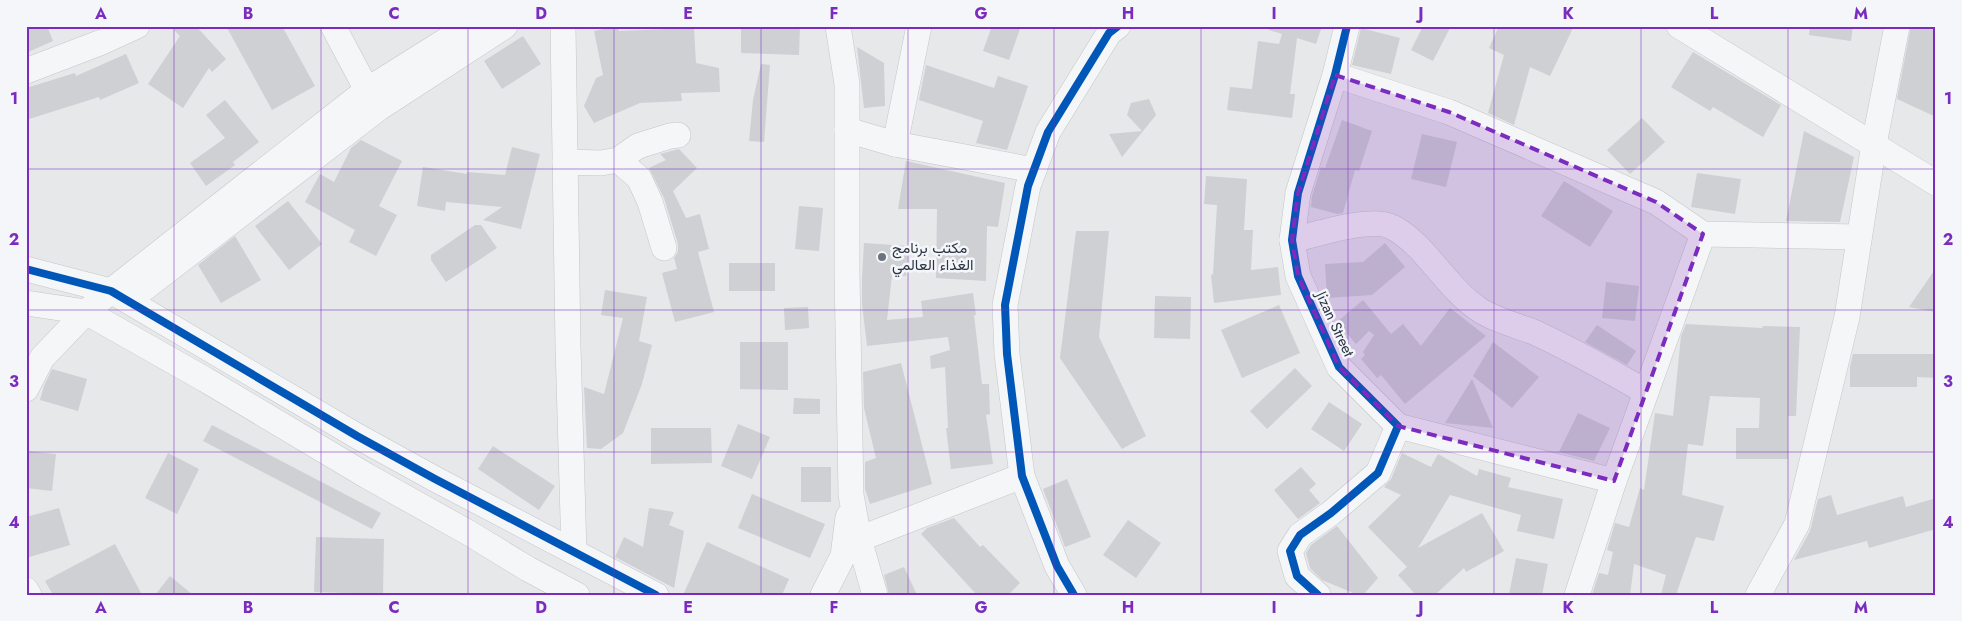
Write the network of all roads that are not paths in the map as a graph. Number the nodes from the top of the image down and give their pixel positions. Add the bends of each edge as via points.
1 (136, 26) edge
2 (333, 26) edge
3 (469, 26) edge
4 (505, 26) edge
5 (564, 26) edge
6 (838, 26) edge
7 (919, 26) edge
8 (1118, 26) edge
9 (1347, 26) edge
10 (1679, 26) edge
11 (1897, 26) edge
12 (96, 34) edge
13 (26, 71) edge
14 (1335, 75) junction
15 (373, 99) junction
16 (847, 130) junction
17 (678, 135) dead end
18 (895, 144) junction
19 (1874, 144) junction
20 (618, 160) junction
21 (565, 162) junction
22 (1034, 170) junction
23 (1936, 183) edge
24 (1704, 234) junction
25 (1860, 237) junction
26 (1292, 240) junction
27 (664, 248) dead end
28 (26, 270) edge
29 (120, 296) junction
30 (26, 303) edge
31 (86, 312) junction
32 (26, 389) edge
33 (1646, 392) junction
34 (1398, 426) junction
35 (1022, 476) junction
36 (1614, 481) junction
37 (851, 495) junction
38 (859, 539) junction
39 (574, 552) junction
40 (26, 590) edge
41 (29, 595) edge
42 (577, 595) edge
43 (656, 595) edge
44 (823, 595) edge
45 (874, 595) edge
46 (1074, 595) edge
47 (1318, 595) edge
48 (1577, 595) edge
49 (1758, 595) edge

1 - 12 street
2 - 15 street
3 - 15 street
4 - 15 street
5 - 21 street
6 - 16 street via 847,84
7 - 18 street
8 - 22 street via 1109,33 1048,132
9 - 14 street, Jizan Street
10 - 19 street
11 - 19 street
12 - 13 street
14 - 24 street via 1449,112 1484,127 1656,202
14 - 26 street, Jizan Street via 1298,193
15 - 29 street
16 - 18 street
16 - 37 street
17 - 20 street via 638,146
18 - 22 street
19 - 23 street
19 - 25 street
20 - 21 street
20 - 27 street via 639,178
21 - 39 street
22 - 35 street via 1028,186 1005,305 1007,354
24 - 25 street
24 - 33 street
25 - 49 street via 1846,317 1797,524
26 - 33 street via 1366,223 1391,226 1412,242 1456,291 1478,309 1589,359
26 - 34 street, Jizan Street via 1298,276 1339,366
28 - 29 street
29 - 31 street
29 - 39 street via 366,441
30 - 31 street
31 - 32 street via 42,358
31 - 42 street
33 - 36 street
34 - 36 street
34 - 47 street via 1378,473 1300,535 1290,551 1297,576
35 - 38 street
35 - 46 street via 1057,566
36 - 48 street
37 - 38 street
37 - 44 street via 843,556
38 - 45 street
39 - 43 street
40 - 41 street

